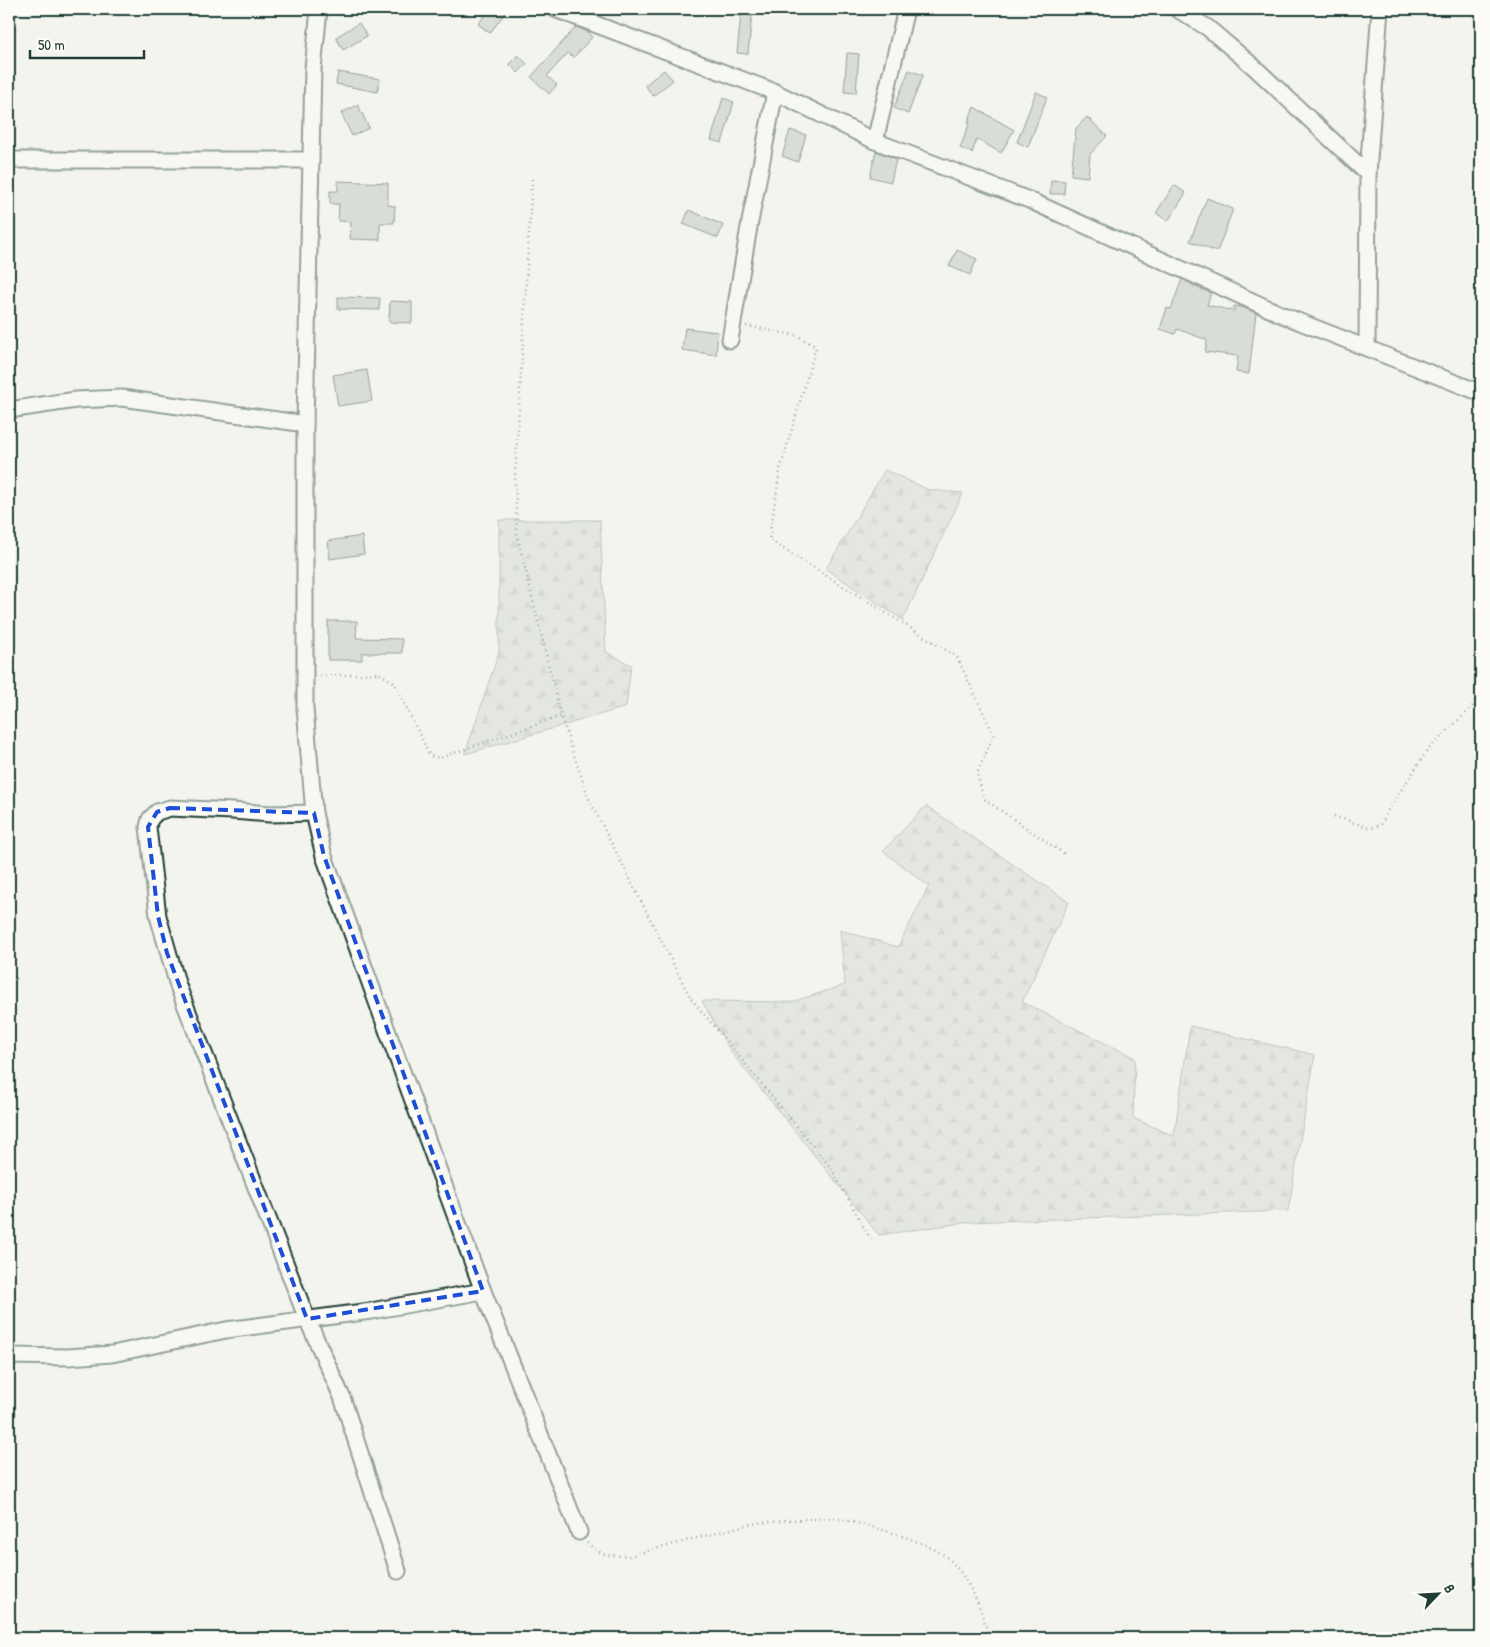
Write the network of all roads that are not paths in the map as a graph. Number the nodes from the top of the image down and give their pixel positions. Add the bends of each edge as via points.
1 (319, 9) edge
2 (555, 9) edge
3 (906, 9) edge
4 (1177, 9) edge
5 (1380, 9) edge
6 (774, 92) junction
7 (875, 142) junction
8 (9, 160) edge
9 (311, 160) junction
10 (1368, 174) junction
11 (730, 340) dead end
12 (1367, 348) junction
13 (1481, 393) edge
14 (9, 410) edge
15 (305, 424) junction
16 (314, 813) junction
17 (484, 1291) junction
18 (308, 1319) junction
19 (9, 1356) edge
20 (578, 1532) road end
21 (398, 1571) dead end

1 - 9 street
2 - 6 street
3 - 7 street
4 - 10 street via 1208,28 1254,67
5 - 10 street
6 - 7 street
6 - 11 street
7 - 12 street via 1029,200 1285,316
8 - 9 street
9 - 15 street
10 - 12 street
12 - 13 street
14 - 15 street via 76,400 122,398
15 - 16 street via 306,708
16 - 17 street via 324,856
16 - 18 street via 270,814 170,808 157,812 148,827 158,916 178,986
17 - 18 street via 371,1312
17 - 20 street
18 - 19 street via 226,1330 112,1354
18 - 21 street via 342,1397

